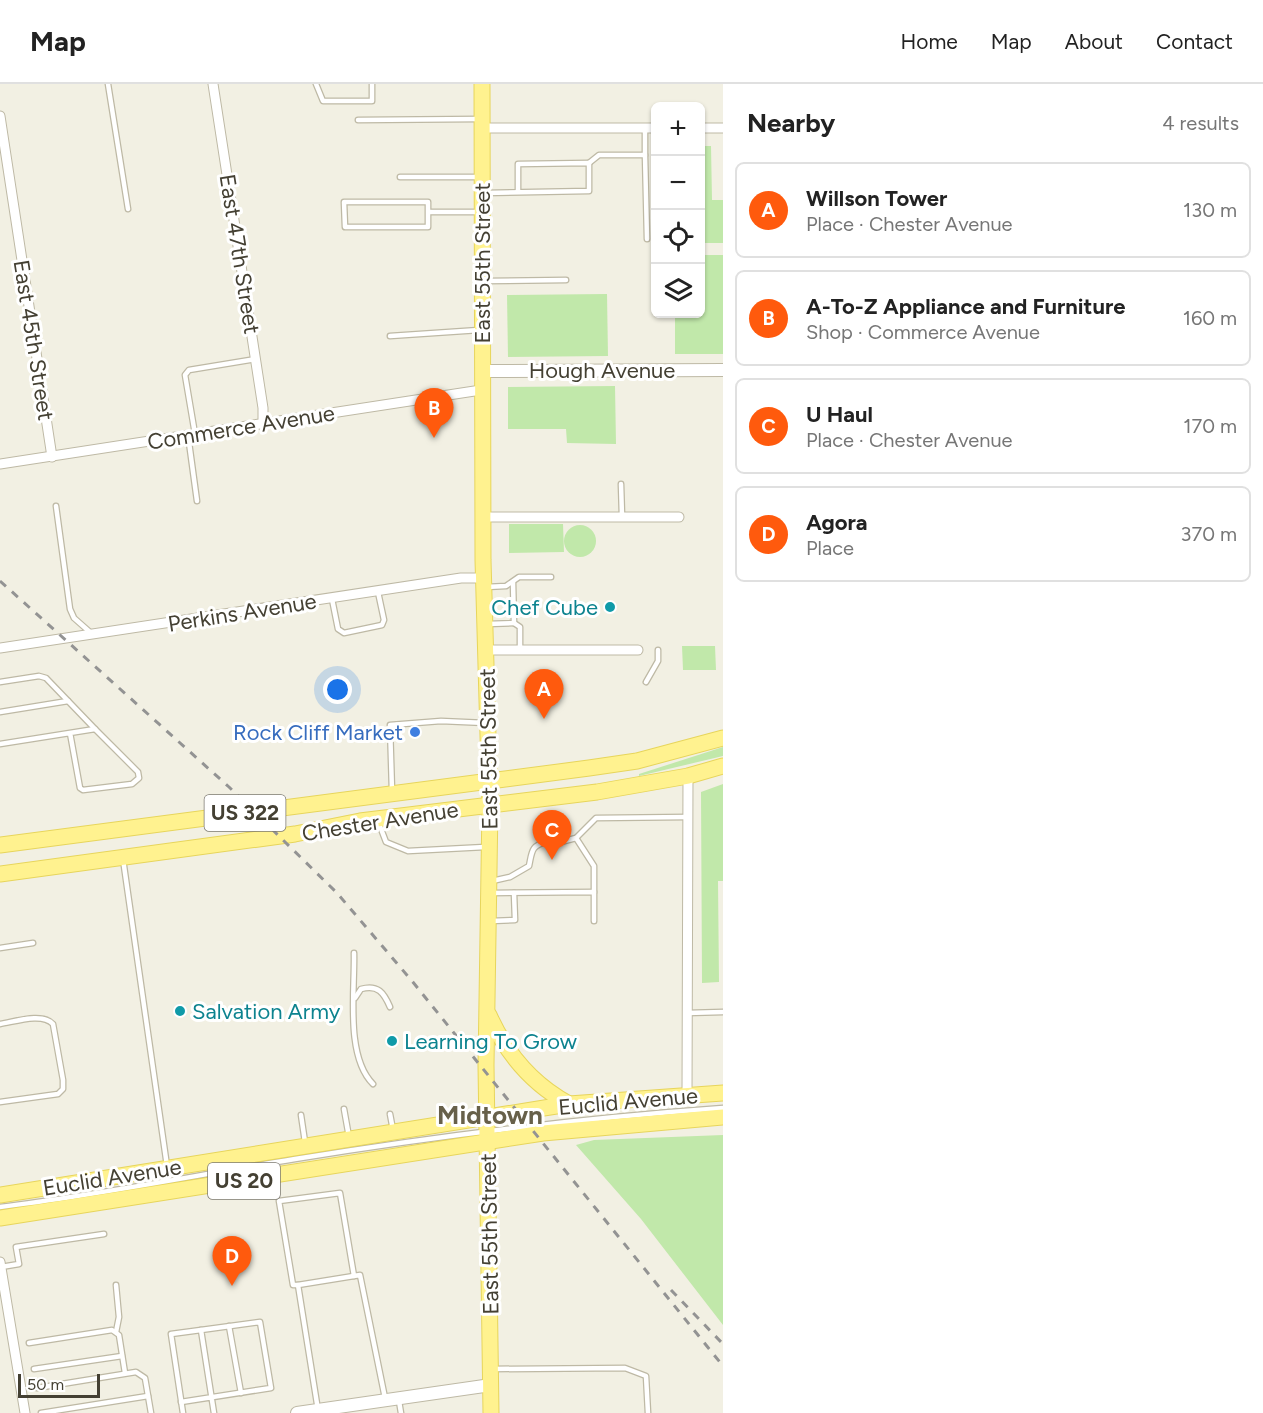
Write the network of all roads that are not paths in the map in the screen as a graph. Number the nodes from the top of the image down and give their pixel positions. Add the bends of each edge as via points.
1 (108, 84) edge
2 (213, 84) edge
3 (316, 84) edge
4 (372, 84) edge
5 (482, 84) edge
6 (0, 116) edge
7 (357, 120) dead end
8 (483, 124) junction
9 (645, 128) junction
10 (651, 128) edge
11 (705, 128) edge
12 (723, 128) edge
13 (645, 155) junction
14 (589, 163) junction
15 (400, 177) dead end
16 (483, 185) junction
17 (518, 192) junction
18 (128, 209) dead end
19 (428, 212) junction
20 (483, 212) junction
21 (647, 239) dead end
22 (566, 280) dead end
23 (482, 281) junction
24 (482, 330) junction
25 (390, 336) dead end
26 (256, 359) junction
27 (723, 369) edge
28 (482, 371) junction
29 (482, 390) junction
30 (263, 424) junction
31 (192, 435) junction
32 (52, 457) junction
33 (0, 464) edge
34 (621, 484) dead end
35 (197, 501) dead end
36 (56, 506) dead end
37 (622, 516) junction
38 (483, 517) junction
39 (679, 517) dead end
40 (551, 577) dead end
41 (513, 582) junction
42 (484, 583) junction
43 (378, 592) junction
44 (332, 599) junction
45 (514, 623) junction
46 (485, 624) junction
47 (93, 634) junction
48 (0, 648) edge
49 (486, 650) junction
50 (520, 650) junction
51 (638, 650) dead end
52 (658, 650) dead end
53 (0, 682) edge
54 (646, 682) dead end
55 (68, 701) junction
56 (0, 712) edge
57 (488, 723) junction
58 (95, 729) junction
59 (70, 733) junction
60 (723, 738) edge
61 (0, 744) edge
62 (723, 766) edge
63 (688, 776) junction
64 (489, 781) junction
65 (392, 794) junction
66 (490, 805) junction
67 (688, 817) junction
68 (378, 819) junction
69 (576, 838) junction
70 (547, 842) dead end
71 (557, 843) dead end
72 (0, 845) edge
73 (489, 847) junction
74 (123, 857) junction
75 (0, 874) edge
76 (489, 887) junction
77 (594, 892) junction
78 (514, 893) junction
79 (488, 921) junction
80 (594, 921) dead end
81 (33, 943) dead end
82 (0, 948) edge
83 (354, 953) dead end
84 (353, 1000) junction
85 (390, 1007) dead end
86 (486, 1009) junction
87 (723, 1012) edge
88 (687, 1013) junction
89 (0, 1024) edge
90 (373, 1084) dead end
91 (723, 1094) edge
92 (687, 1095) junction
93 (0, 1102) edge
94 (569, 1104) junction
95 (723, 1108) edge
96 (344, 1109) dead end
97 (390, 1114) dead end
98 (301, 1115) dead end
99 (723, 1118) edge
100 (487, 1131) junction
101 (393, 1133) junction
102 (349, 1140) junction
103 (306, 1147) junction
104 (168, 1169) junction
105 (0, 1195) edge
106 (0, 1207) edge
107 (0, 1218) edge
108 (104, 1234) dead end
109 (0, 1262) edge
110 (1, 1267) edge
111 (354, 1276) junction
112 (298, 1285) junction
113 (116, 1286) dead end
114 (229, 1326) junction
115 (201, 1330) junction
116 (116, 1332) junction
117 (29, 1343) dead end
118 (122, 1356) junction
119 (491, 1369) junction
120 (34, 1370) dead end
121 (125, 1374) junction
122 (491, 1385) junction
123 (37, 1388) dead end
124 (241, 1393) junction
125 (148, 1395) junction
126 (212, 1398) junction
127 (399, 1398) junction
128 (385, 1400) junction
129 (181, 1402) junction
130 (370, 1408) edge
131 (318, 1410) junction
132 (24, 1413) edge
133 (41, 1413) edge
134 (151, 1413) edge
135 (183, 1413) edge
136 (214, 1413) edge
137 (297, 1413) edge
138 (401, 1413) edge
139 (491, 1413) edge
140 (648, 1413) edge

1 - 18 lane
2 - 26 street, East 47th Street
3 - 4 lane via 323,101 372,101
5 - 8 main road, East 55th Street
6 - 32 street, East 45th Street
7 - 8 lane
8 - 9 street
8 - 16 main road, East 55th Street
9 - 10 street
9 - 13 lane
11 - 12 street
13 - 14 lane via 598,154
13 - 21 lane
14 - 17 lane via 518,164
14 - 17 lane via 590,191
15 - 16 lane
16 - 17 lane
16 - 20 main road, East 55th Street
19 - 19 lane via 428,202 344,202 345,227 428,227
19 - 20 lane
20 - 23 main road, East 55th Street
22 - 23 lane
23 - 24 main road, East 55th Street
24 - 25 lane
24 - 28 main road, East 55th Street
26 - 30 street, East 47th Street
26 - 31 lane via 189,370 185,375
27 - 28 street, Hough Avenue
28 - 29 main road, East 55th Street
29 - 30 street, Commerce Avenue
29 - 38 main road, East 55th Street
30 - 31 street, Commerce Avenue
31 - 32 street, Commerce Avenue
31 - 35 lane
32 - 33 street, Commerce Avenue
34 - 37 lane
36 - 47 lane via 70,609 74,618
37 - 38 street
37 - 39 street
38 - 42 main road, East 55th Street
40 - 41 lane via 519,577
41 - 42 lane via 506,586
41 - 45 lane
42 - 43 street, Perkins Avenue via 461,578
42 - 46 main road, East 55th Street
43 - 44 street, Perkins Avenue
43 - 44 lane via 382,625 344,633 338,629
44 - 47 street, Perkins Avenue
45 - 46 lane
45 - 50 lane via 520,627
46 - 49 main road, East 55th Street
47 - 48 street, Perkins Avenue
49 - 50 street
49 - 57 main road, East 55th Street
50 - 51 street
52 - 54 lane via 658,661
53 - 55 lane via 39,676 46,678
55 - 56 lane
55 - 58 lane
57 - 64 main road, East 55th Street
57 - 65 lane via 390,725
58 - 59 lane
58 - 59 lane via 138,772 135,782 82,790
59 - 61 lane
60 - 64 main road, Chester Avenue / US 322 via 637,761
62 - 63 main road, Chester Avenue / US 322
63 - 66 main road, Chester Avenue / US 322
63 - 67 street
64 - 65 main road, Chester Avenue / US 322
64 - 66 main road, East 55th Street
65 - 72 main road, Chester Avenue / US 322
66 - 68 main road, Chester Avenue / US 322
66 - 73 main road, East 55th Street
67 - 69 lane via 596,818
67 - 88 street
68 - 73 lane via 386,842 408,851
68 - 74 main road, Chester Avenue / US 322
69 - 71 lane
69 - 77 lane via 594,866
70 - 76 lane via 532,848 529,866
73 - 76 main road, East 55th Street
74 - 75 main road, Chester Avenue / US 322
74 - 104 lane
76 - 78 lane
76 - 79 main road, East 55th Street
77 - 78 lane
77 - 80 lane
78 - 79 lane via 515,920
79 - 86 main road, East 55th Street
81 - 82 lane
83 - 84 lane
84 - 85 lane via 361,989 373,987 384,994
84 - 90 lane via 360,1065
86 - 94 main road via 501,1042 527,1073 550,1094
86 - 100 main road, East 55th Street
87 - 88 lane
88 - 92 street
89 - 93 lane via 50,1020 63,1089 58,1094
91 - 92 main road, Euclid Avenue / US 20
92 - 94 main road, Euclid Avenue / US 20
94 - 100 main road, Euclid Avenue / US 20
95 - 100 lane via 624,1114
96 - 102 lane
97 - 101 lane
98 - 103 lane
99 - 100 main road, Euclid Avenue / US 20 via 554,1132
100 - 101 main road, Euclid Avenue / US 20
100 - 106 lane
100 - 107 main road, Euclid Avenue / US 20
100 - 119 main road, East 55th Street
101 - 102 main road, Euclid Avenue / US 20
102 - 103 main road, Euclid Avenue / US 20
103 - 104 main road, Euclid Avenue / US 20
104 - 105 main road, Euclid Avenue / US 20
108 - 110 lane via 16,1247 19,1264
109 - 110 street
110 - 132 street
111 - 112 lane
111 - 112 lane via 340,1193 279,1201 293,1286
111 - 128 lane via 360,1275
112 - 131 lane
113 - 116 lane
114 - 115 lane
114 - 124 lane
114 - 124 lane via 260,1322 271,1388
115 - 126 lane
115 - 129 lane via 171,1334
116 - 117 lane
116 - 118 lane
118 - 120 lane
118 - 121 lane
119 - 122 main road, East 55th Street
119 - 140 lane via 637,1371 646,1376
121 - 123 lane
121 - 125 lane via 141,1374
122 - 127 street
122 - 139 main road, East 55th Street
124 - 126 lane
125 - 133 lane
125 - 134 lane
126 - 129 lane
126 - 136 lane
127 - 128 street
127 - 138 lane
128 - 130 street
129 - 135 lane
130 - 131 street
131 - 137 street

